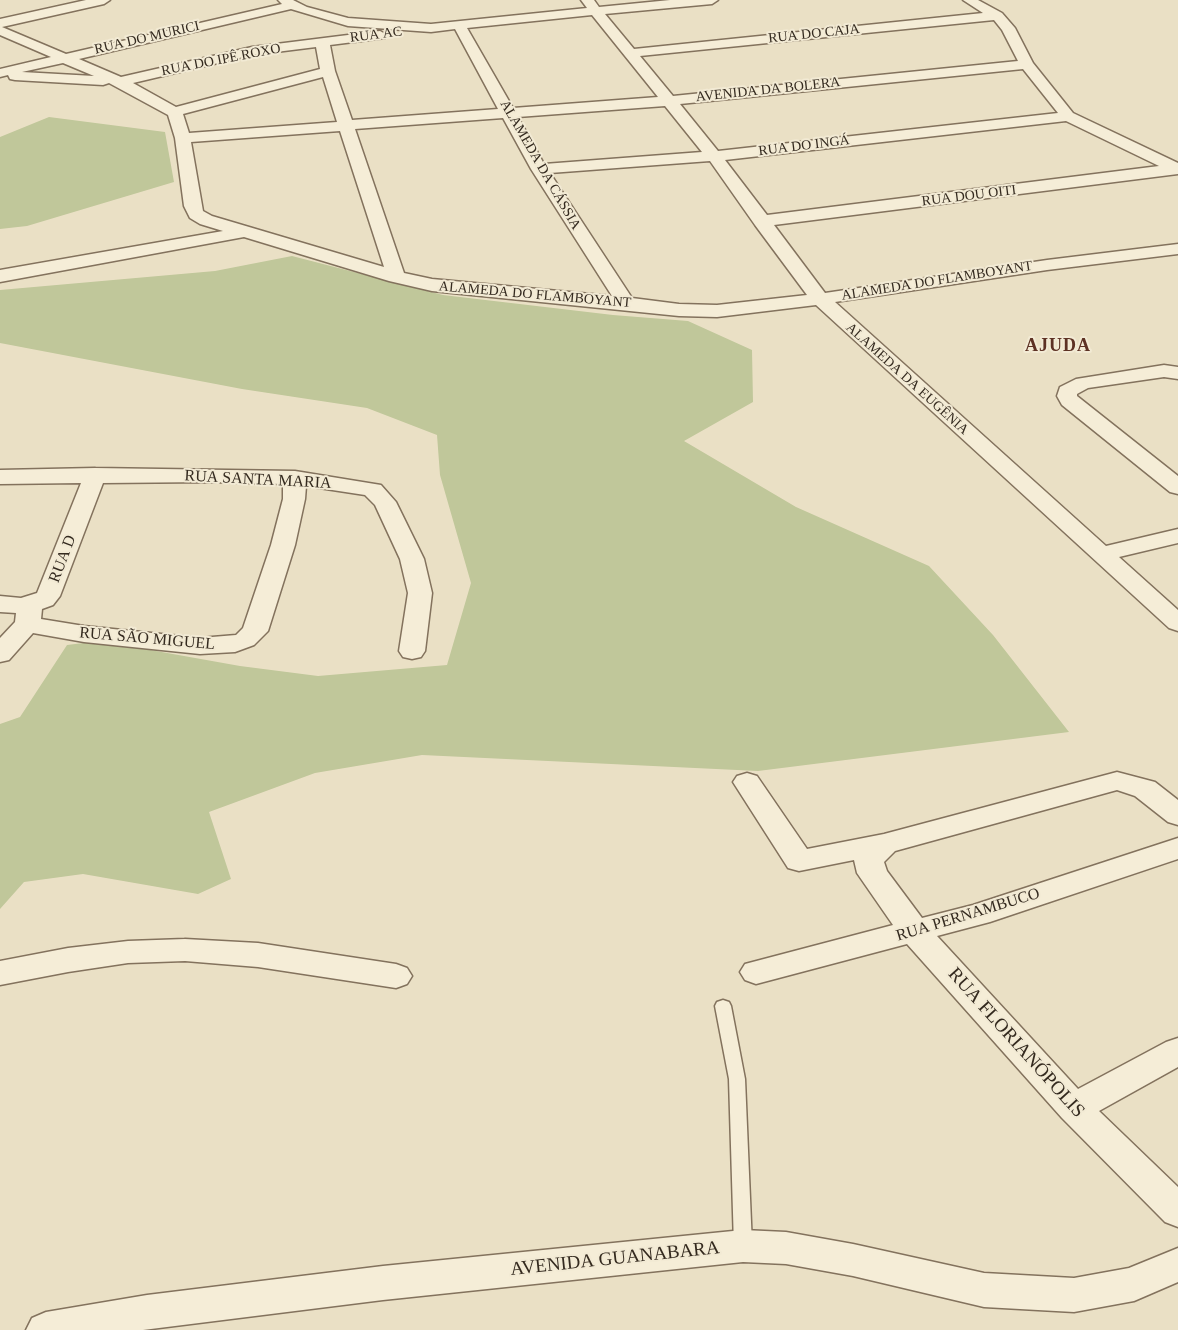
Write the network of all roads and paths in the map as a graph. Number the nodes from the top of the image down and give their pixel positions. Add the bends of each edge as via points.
1 (104, 0) edge
2 (561, 0) edge
3 (712, 0) edge
4 (969, 0) edge
5 (286, 4) edge
6 (591, 5) edge
7 (530, 16) junction
8 (997, 16) junction
9 (0, 23) edge
10 (271, 23) dead end
11 (459, 25) junction
12 (430, 28) junction
13 (0, 30) edge
14 (261, 37) dead end
15 (322, 42) junction
16 (252, 52) junction
17 (632, 52) junction
18 (61, 58) junction
19 (1027, 64) junction
20 (328, 71) junction
21 (0, 74) edge
22 (118, 81) junction
23 (668, 101) junction
24 (174, 112) junction
25 (510, 114) junction
26 (1068, 116) junction
27 (347, 126) junction
28 (182, 138) junction
29 (714, 156) junction
30 (540, 169) junction
31 (1177, 169) edge
32 (761, 221) junction
33 (242, 232) junction
34 (1178, 248) edge
35 (0, 276) edge
36 (396, 277) junction
37 (820, 299) junction
38 (626, 303) junction
39 (1178, 373) edge
40 (95, 475) junction
41 (0, 477) edge
42 (294, 478) junction
43 (1178, 487) edge
44 (1178, 536) edge
45 (1101, 554) junction
46 (0, 604) edge
47 (29, 614) junction
48 (1178, 623) edge
49 (412, 651) dead end
50 (0, 654) edge
51 (747, 782) dead end
52 (1178, 815) edge
53 (1178, 848) edge
54 (877, 853) junction
55 (915, 932) junction
56 (756, 972) dead end
57 (0, 973) edge
58 (396, 976) dead end
59 (723, 1006) dead end
60 (1178, 1050) edge
61 (1074, 1108) junction
62 (1178, 1210) edge
63 (743, 1246) junction
64 (1178, 1264) edge
65 (46, 1330) edge

1 - 9 street
2 - 7 street
3 - 6 street
4 - 8 street
5 - 10 street
5 - 12 street via 348,22
5 - 18 street, RUA DO MURICI
6 - 7 street
6 - 17 street, ALAMEDA DA EUGÊNIA
7 - 11 street
8 - 17 street, RUA DO CAJA
8 - 19 street via 1008,28
11 - 12 street
11 - 25 street, ALAMEDA DA CÁSSIA
12 - 15 street, RUA AC
13 - 18 street
14 - 16 street
15 - 16 street, RUA DO IPÊ ROXO
15 - 20 street
16 - 22 street, RUA DO IPÊ ROXO
17 - 23 street, ALAMEDA DA EUGÊNIA
18 - 21 street, RUA DO MURICI
18 - 22 street
19 - 23 street, AVENIDA DA BOLERA
19 - 26 street
20 - 24 street
20 - 27 street
21 - 22 street via 56,80
22 - 24 street
23 - 25 street, AVENIDA DA BOLERA
23 - 29 street, ALAMEDA DA EUGÊNIA
24 - 28 street, ALAMEDA DO FLAMBOYANT
25 - 27 street, AVENIDA DA BOLERA
25 - 30 street, ALAMEDA DA CÁSSIA
26 - 29 street, RUA DO INGÁ
26 - 31 street
27 - 28 street, AVENIDA DA BOLERA
27 - 36 street
28 - 33 street, ALAMEDA DO FLAMBOYANT via 196,214
29 - 30 street, RUA DO INGÁ
29 - 32 street, ALAMEDA DA EUGÊNIA
30 - 38 street, ALAMEDA DA CÁSSIA
31 - 32 street, RUA DOU OITI
32 - 37 street, ALAMEDA DA EUGÊNIA
33 - 35 street
33 - 36 street, ALAMEDA DO FLAMBOYANT
34 - 37 street, ALAMEDA DO FLAMBOYANT
36 - 38 street, ALAMEDA DO FLAMBOYANT via 466,289
37 - 38 street, ALAMEDA DO FLAMBOYANT via 707,311
37 - 45 street, ALAMEDA DA EUGÊNIA
39 - 43 street via 1164,371 1083,383 1067,391 1066,396
40 - 41 street, RUA SANTA MARIA
40 - 42 street, RUA SANTA MARIA
40 - 47 street, RUA D via 52,590
42 - 47 street, RUA SÃO MIGUEL via 294,499 283,546 255,631 245,640 235,644 200,646 84,634
42 - 49 street, RUA SANTA MARIA via 365,488 379,494 385,502 412,560 420,593
44 - 45 street
45 - 48 street, ALAMEDA DA EUGÊNIA
46 - 47 street via 21,606
47 - 50 street, RUA D
51 - 54 street via 799,862
52 - 54 street via 1146,790 1127,782 1105,783
53 - 55 street, RUA PERNAMBUCO via 980,914
54 - 55 street, RUA FLORIANÓPOLIS via 872,872
55 - 56 street, RUA PERNAMBUCO
55 - 61 street, RUA FLORIANÓPOLIS
57 - 58 street via 128,952 186,950 258,955
59 - 63 lane via 737,1079
60 - 61 street
61 - 62 street, RUA FLORIANÓPOLIS
63 - 64 street, AVENIDA GUANABARA via 786,1248 853,1260 984,1290 1074,1295 1134,1284
63 - 65 street, AVENIDA GUANABARA via 383,1283 147,1312

